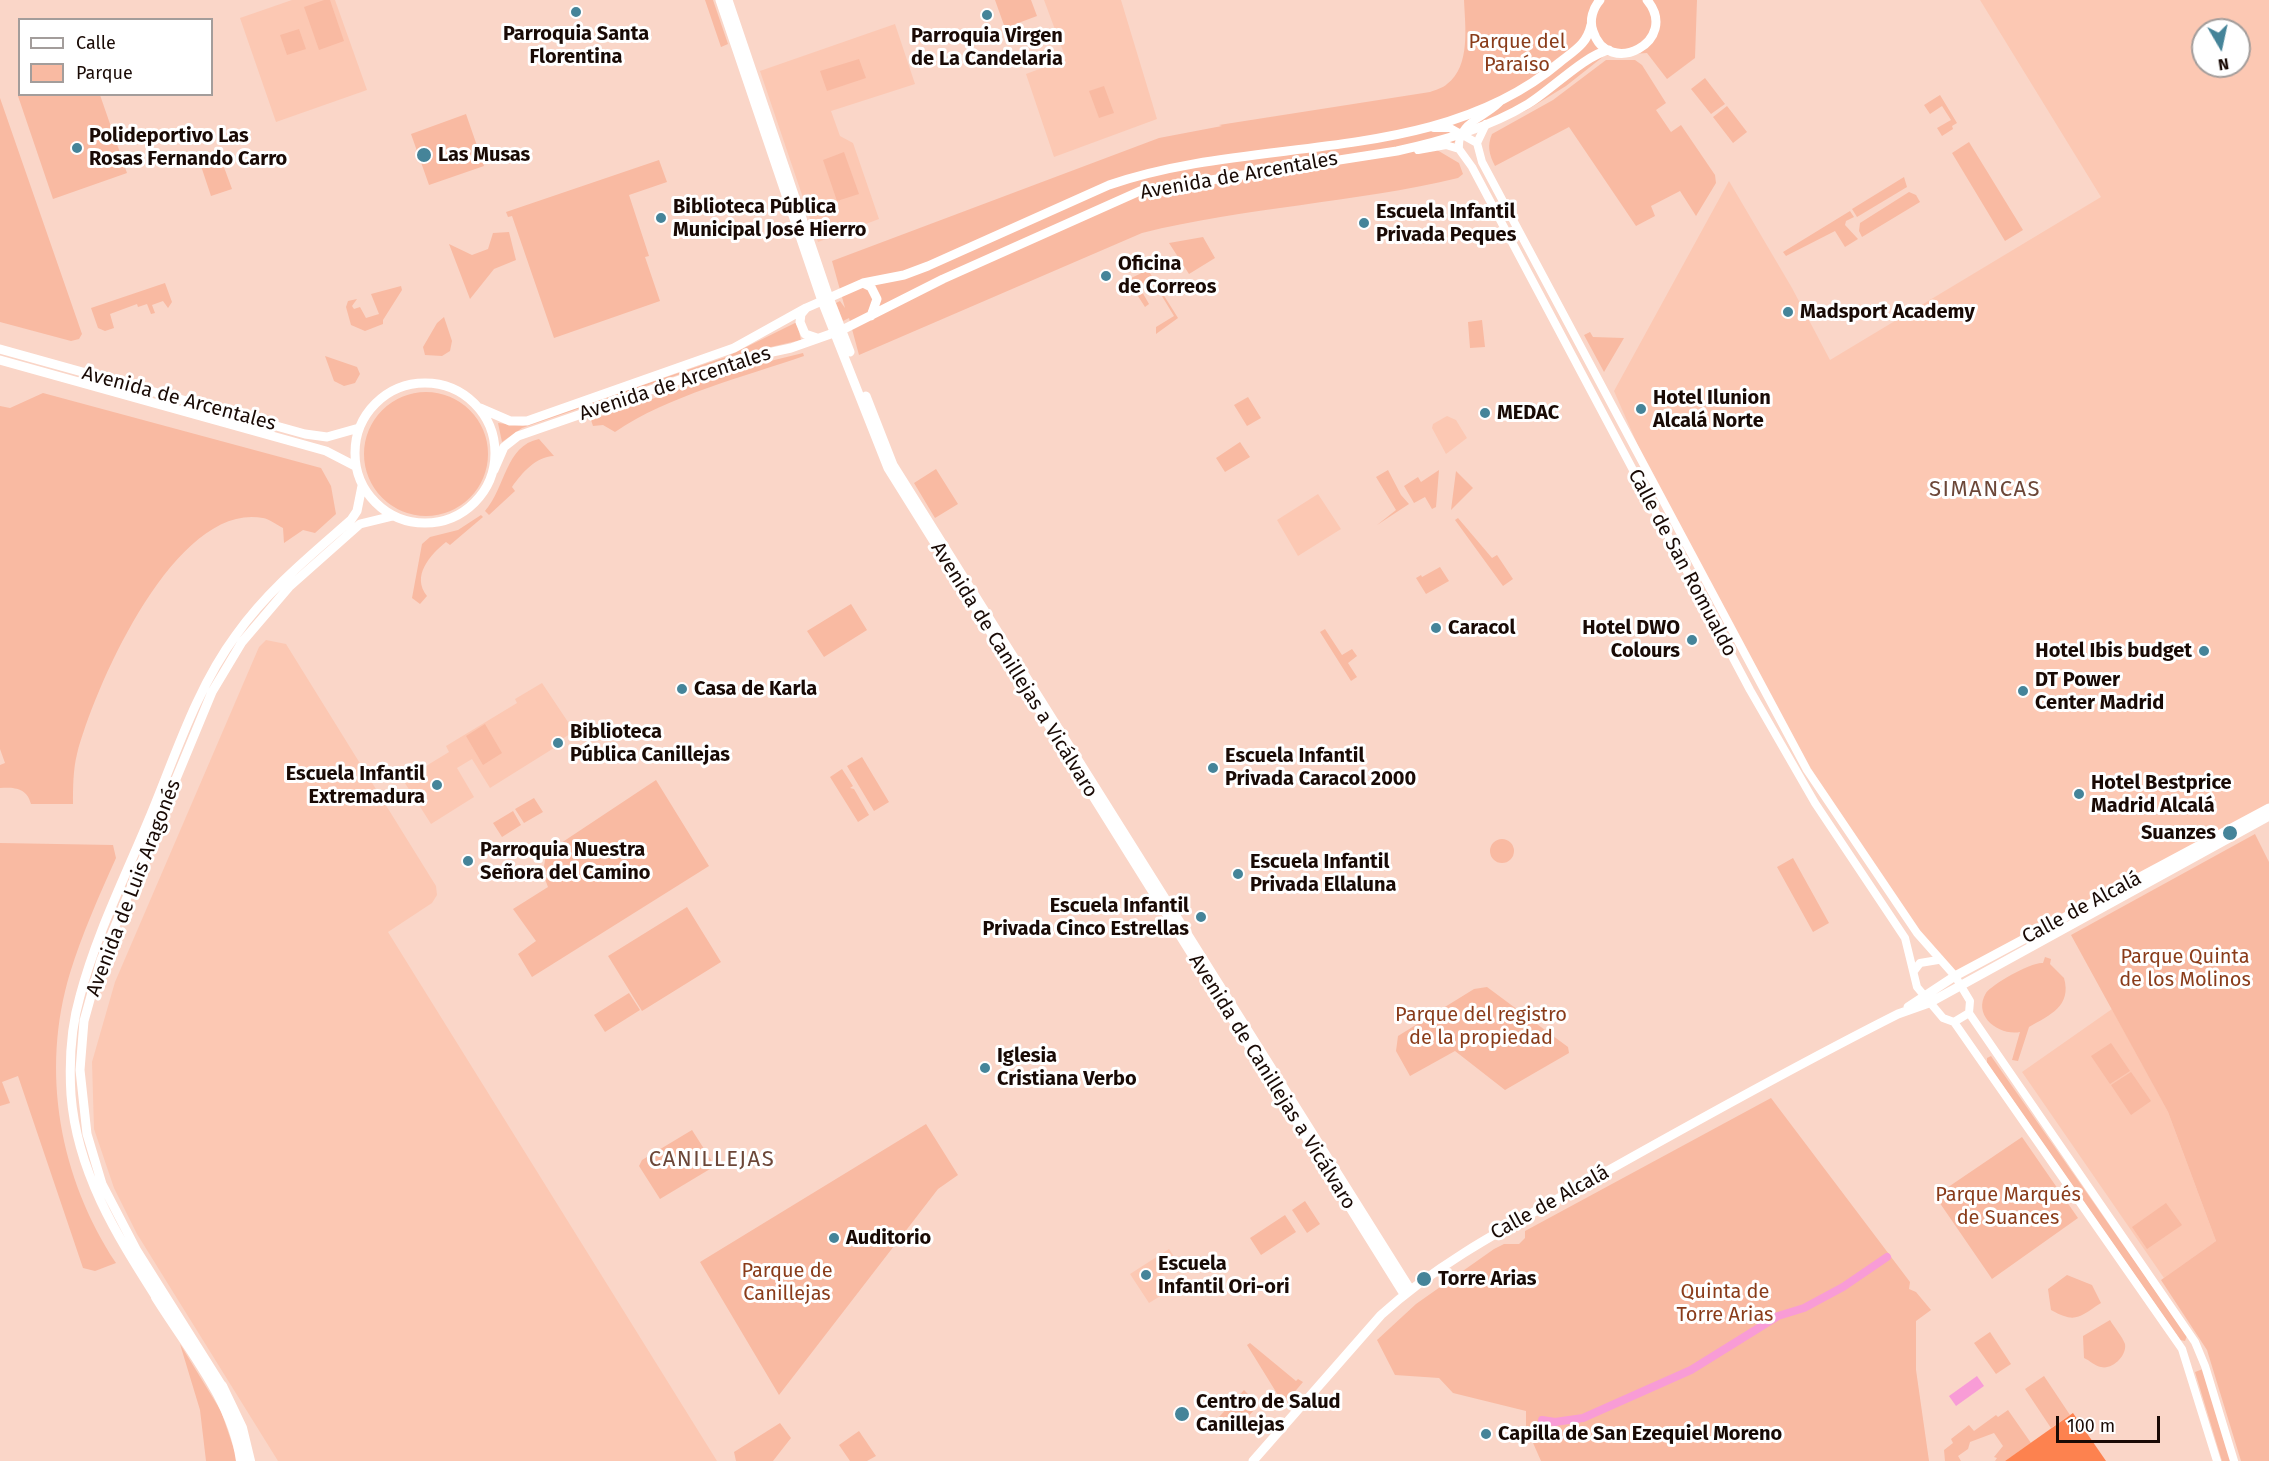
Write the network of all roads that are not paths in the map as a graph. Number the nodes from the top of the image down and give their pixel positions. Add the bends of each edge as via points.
1 (720, 0) edge
2 (728, 0) edge
3 (1600, 0) edge
4 (1647, 0) edge
5 (1592, 25) junction
6 (1608, 50) junction
7 (1499, 103) junction
8 (1486, 124) junction
9 (1430, 128) junction
10 (1462, 133) junction
11 (1477, 143) junction
12 (1459, 149) junction
13 (1387, 152) junction
14 (863, 283) junction
15 (826, 299) junction
16 (806, 308) junction
17 (871, 316) junction
18 (839, 331) junction
19 (817, 338) junction
20 (0, 349) edge
21 (0, 360) edge
22 (480, 408) junction
23 (359, 428) junction
24 (356, 466) junction
25 (494, 470) junction
26 (362, 486) junction
27 (393, 516) junction
28 (2269, 808) edge
29 (2269, 816) edge
30 (1938, 960) junction
31 (1914, 971) junction
32 (1958, 980) junction
33 (1926, 999) junction
34 (1969, 1013) junction
35 (1954, 1022) junction
36 (1993, 1050) junction
37 (1981, 1058) junction
38 (1407, 1292) junction
39 (156, 1297) joint
40 (2195, 1342) junction
41 (2182, 1349) junction
42 (2200, 1351) junction
43 (2187, 1358) junction
44 (222, 1386) joint
45 (241, 1461) edge
46 (250, 1461) edge
47 (1253, 1461) edge
48 (2217, 1461) edge
49 (2234, 1461) edge

1 - 15 main road, Avenida de Canillejas a Vicálvaro
2 - 15 main road, Avenida de Canillejas a Vicálvaro
3 - 5 main road, Avenida de Arcentales via 1593,12
4 - 6 main road via 1655,18 1651,38 1634,52
5 - 6 main road via 1595,37
5 - 7 main road, Avenida de Arcentales via 1588,39 1539,79
6 - 8 main road, Avenida de Arcentales via 1595,55 1527,105
7 - 9 main road, Avenida de Arcentales
7 - 10 main road
8 - 10 main road, Avenida de Arcentales
8 - 11 main road
9 - 10 main road via 1450,128
9 - 14 main road, Avenida de Arcentales via 1138,175 928,266
10 - 11 main road
10 - 12 main road
10 - 13 main road, Avenida de Arcentales
11 - 30 main road, Calle de San Romualdo via 1482,162 1807,770
12 - 13 main road via 1446,145 1400,154
12 - 31 main road, Calle de San Romualdo via 1589,384 1750,690 1815,804 1905,938
13 - 17 main road, Avenida de Arcentales via 1140,191 943,279
14 - 15 main road, Avenida de Arcentales
14 - 17 main road via 871,287 877,299
15 - 16 main road, Avenida de Arcentales
15 - 18 main road, Avenida de Canillejas a Vicálvaro
16 - 19 main road via 800,322 805,334
16 - 22 main road, Avenida de Arcentales via 734,348 527,421 510,421
17 - 18 main road, Avenida de Arcentales
18 - 19 main road, Avenida de Arcentales
18 - 38 main road, Avenida de Canillejas a Vicálvaro via 893,465
19 - 25 main road, Avenida de Arcentales via 740,359 518,436 504,447
20 - 23 main road, Avenida de Arcentales via 313,436 327,437
21 - 24 main road, Avenida de Arcentales via 326,451
22 - 23 main road via 449,387 413,384 379,400
22 - 25 main road via 494,437
23 - 24 main road
24 - 26 main road
25 - 27 main road via 479,499 455,517 421,524
26 - 27 main road via 372,500
26 - 39 main road, Avenida de Luis Aragonés via 357,511 351,519 262,603 216,665 92,957 80,997 72,1045 71,1094 83,1157 107,1218
27 - 44 main road, Avenida de Luis Aragonés via 368,520 351,530 269,608 224,669 101,960 84,1022 81,1094 87,1134 102,1184 143,1261
28 - 32 main road, Calle de Alcalá
29 - 32 main road, Calle de Alcalá
30 - 31 main road via 1920,963
30 - 32 main road, Calle de San Romualdo
31 - 33 main road, Calle de San Romualdo via 1914,981
32 - 33 main road, Calle de Alcalá
32 - 34 main road via 1970,1001
33 - 35 main road via 1943,1018
33 - 38 main road, Calle de Alcalá via 1467,1250
34 - 35 main road
34 - 36 main road
35 - 37 main road
36 - 37 main road
36 - 40 main road
37 - 41 main road
38 - 47 main road, Calle de Alcalá via 1347,1352
39 - 45 highway via 223,1406
40 - 41 main road
40 - 42 main road
41 - 43 main road
42 - 43 main road via 2195,1358
42 - 49 main road
43 - 48 main road
44 - 46 highway via 242,1428

